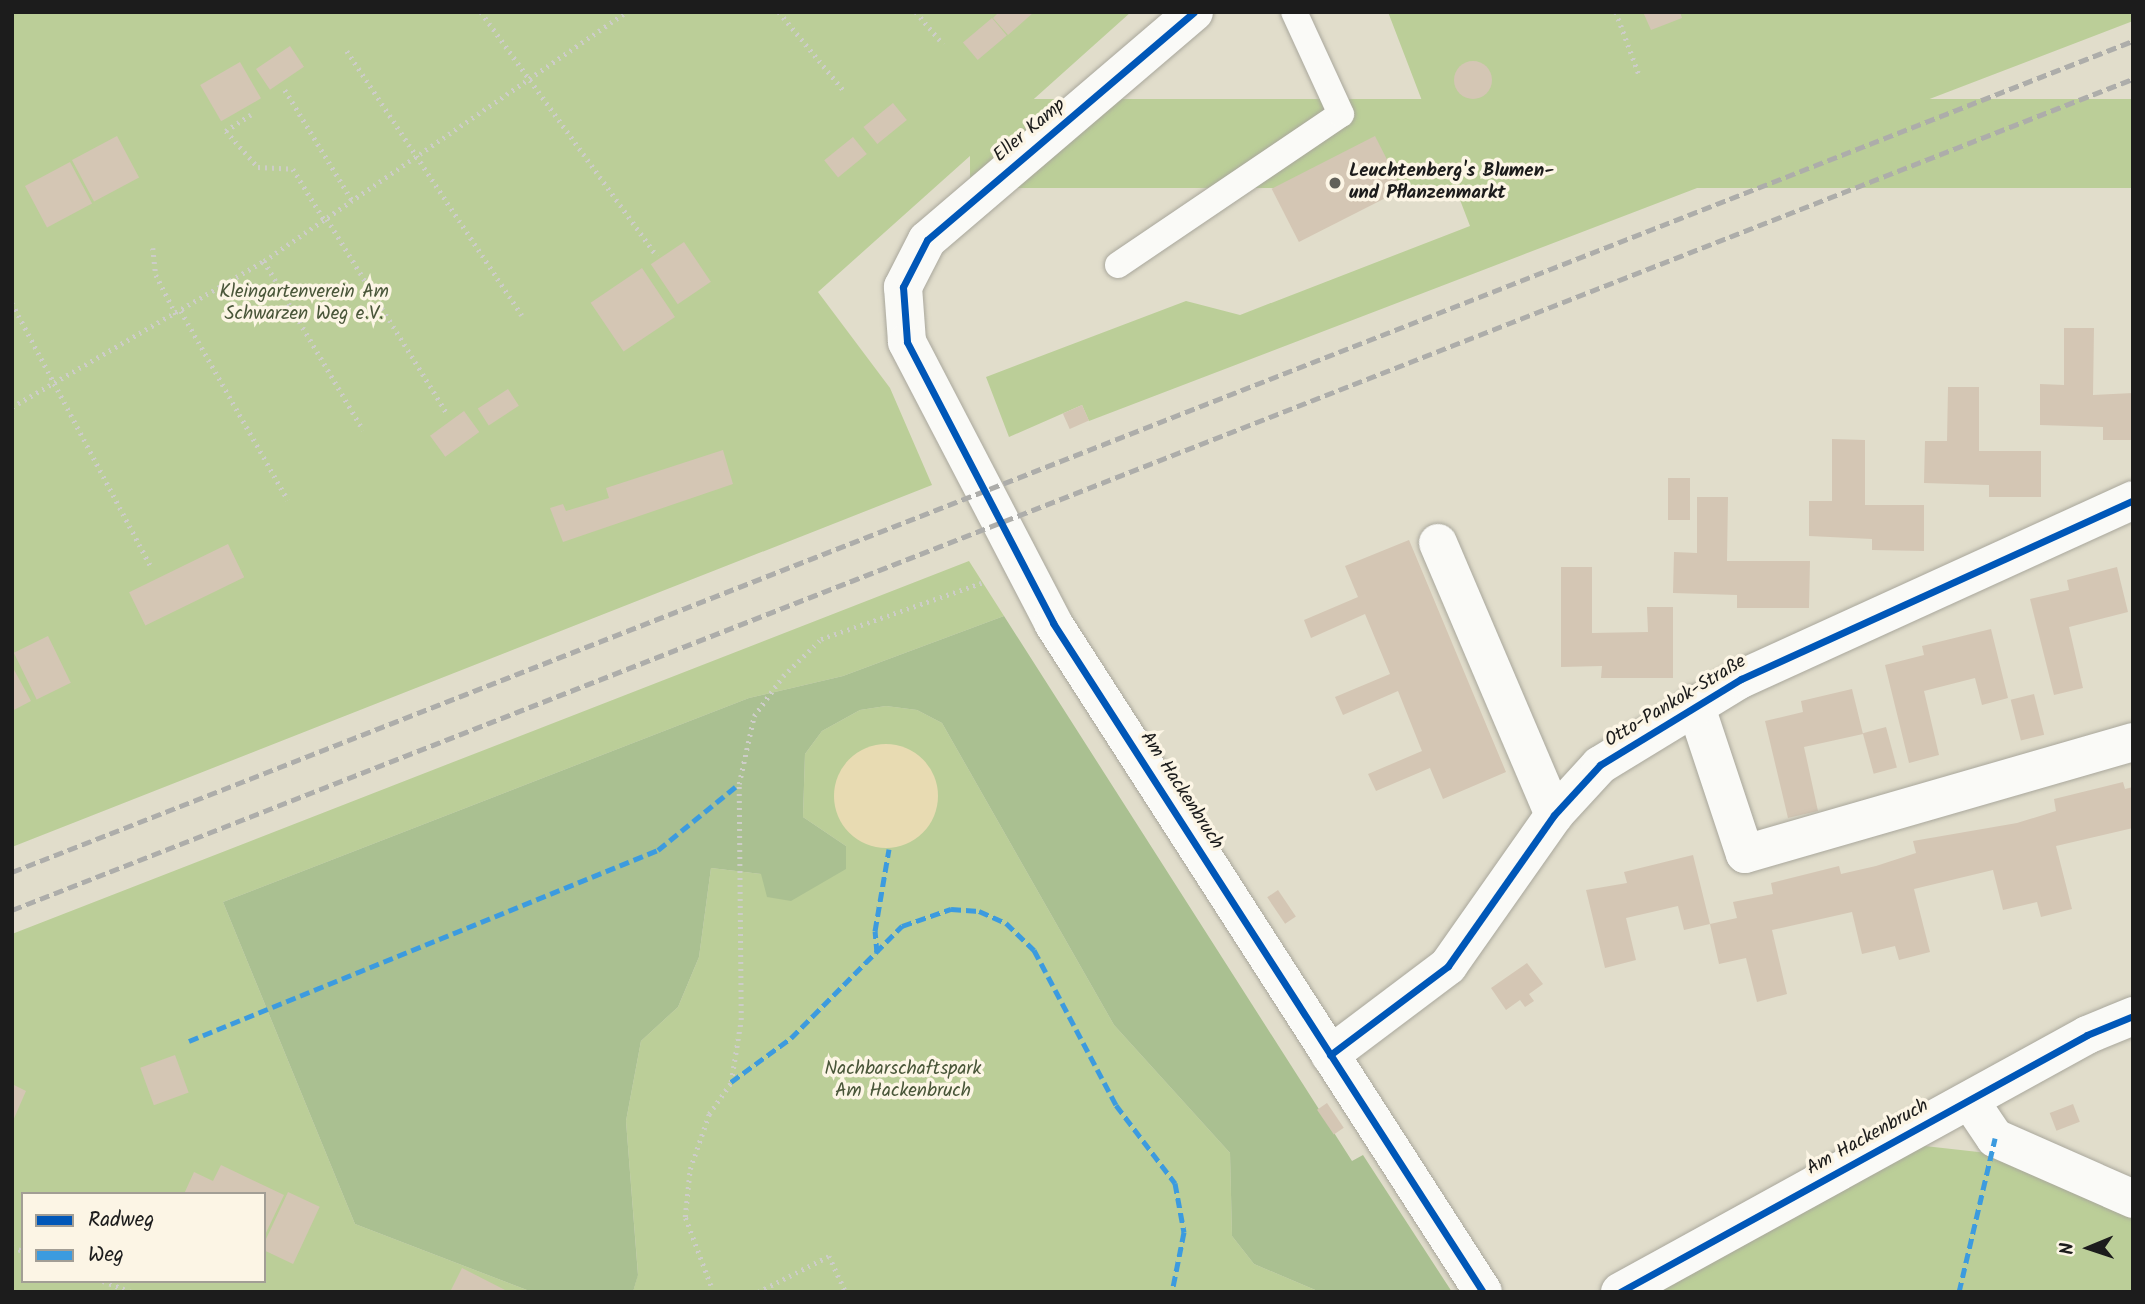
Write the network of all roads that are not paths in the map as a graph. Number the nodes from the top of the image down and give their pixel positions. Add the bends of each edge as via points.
1 (1194, 12) edge
2 (1294, 12) edge
3 (1118, 265) dead end
4 (903, 287) joint
5 (2133, 500) edge
6 (1438, 542) dead end
7 (1695, 704) junction
8 (2133, 742) edge
9 (1554, 815) junction
10 (2133, 1016) edge
11 (1330, 1055) junction
12 (1970, 1101) junction
13 (2133, 1199) edge
14 (1483, 1292) edge
15 (1620, 1292) edge

1 - 4 street, Eller Kamp via 927,240
2 - 3 lane via 1341,114
4 - 11 street, Am Hackenbruch via 907,342 1023,568
5 - 7 street, Otto-Pankok-Straße
6 - 9 street
7 - 8 street, Otto-Pankok-Straße via 1745,854
7 - 9 street, Otto-Pankok-Straße via 1600,765
9 - 11 street, Otto-Pankok-Straße via 1448,966
10 - 12 street, Am Hackenbruch
11 - 14 street, Am Hackenbruch
12 - 13 street via 1995,1138
12 - 15 street, Am Hackenbruch

